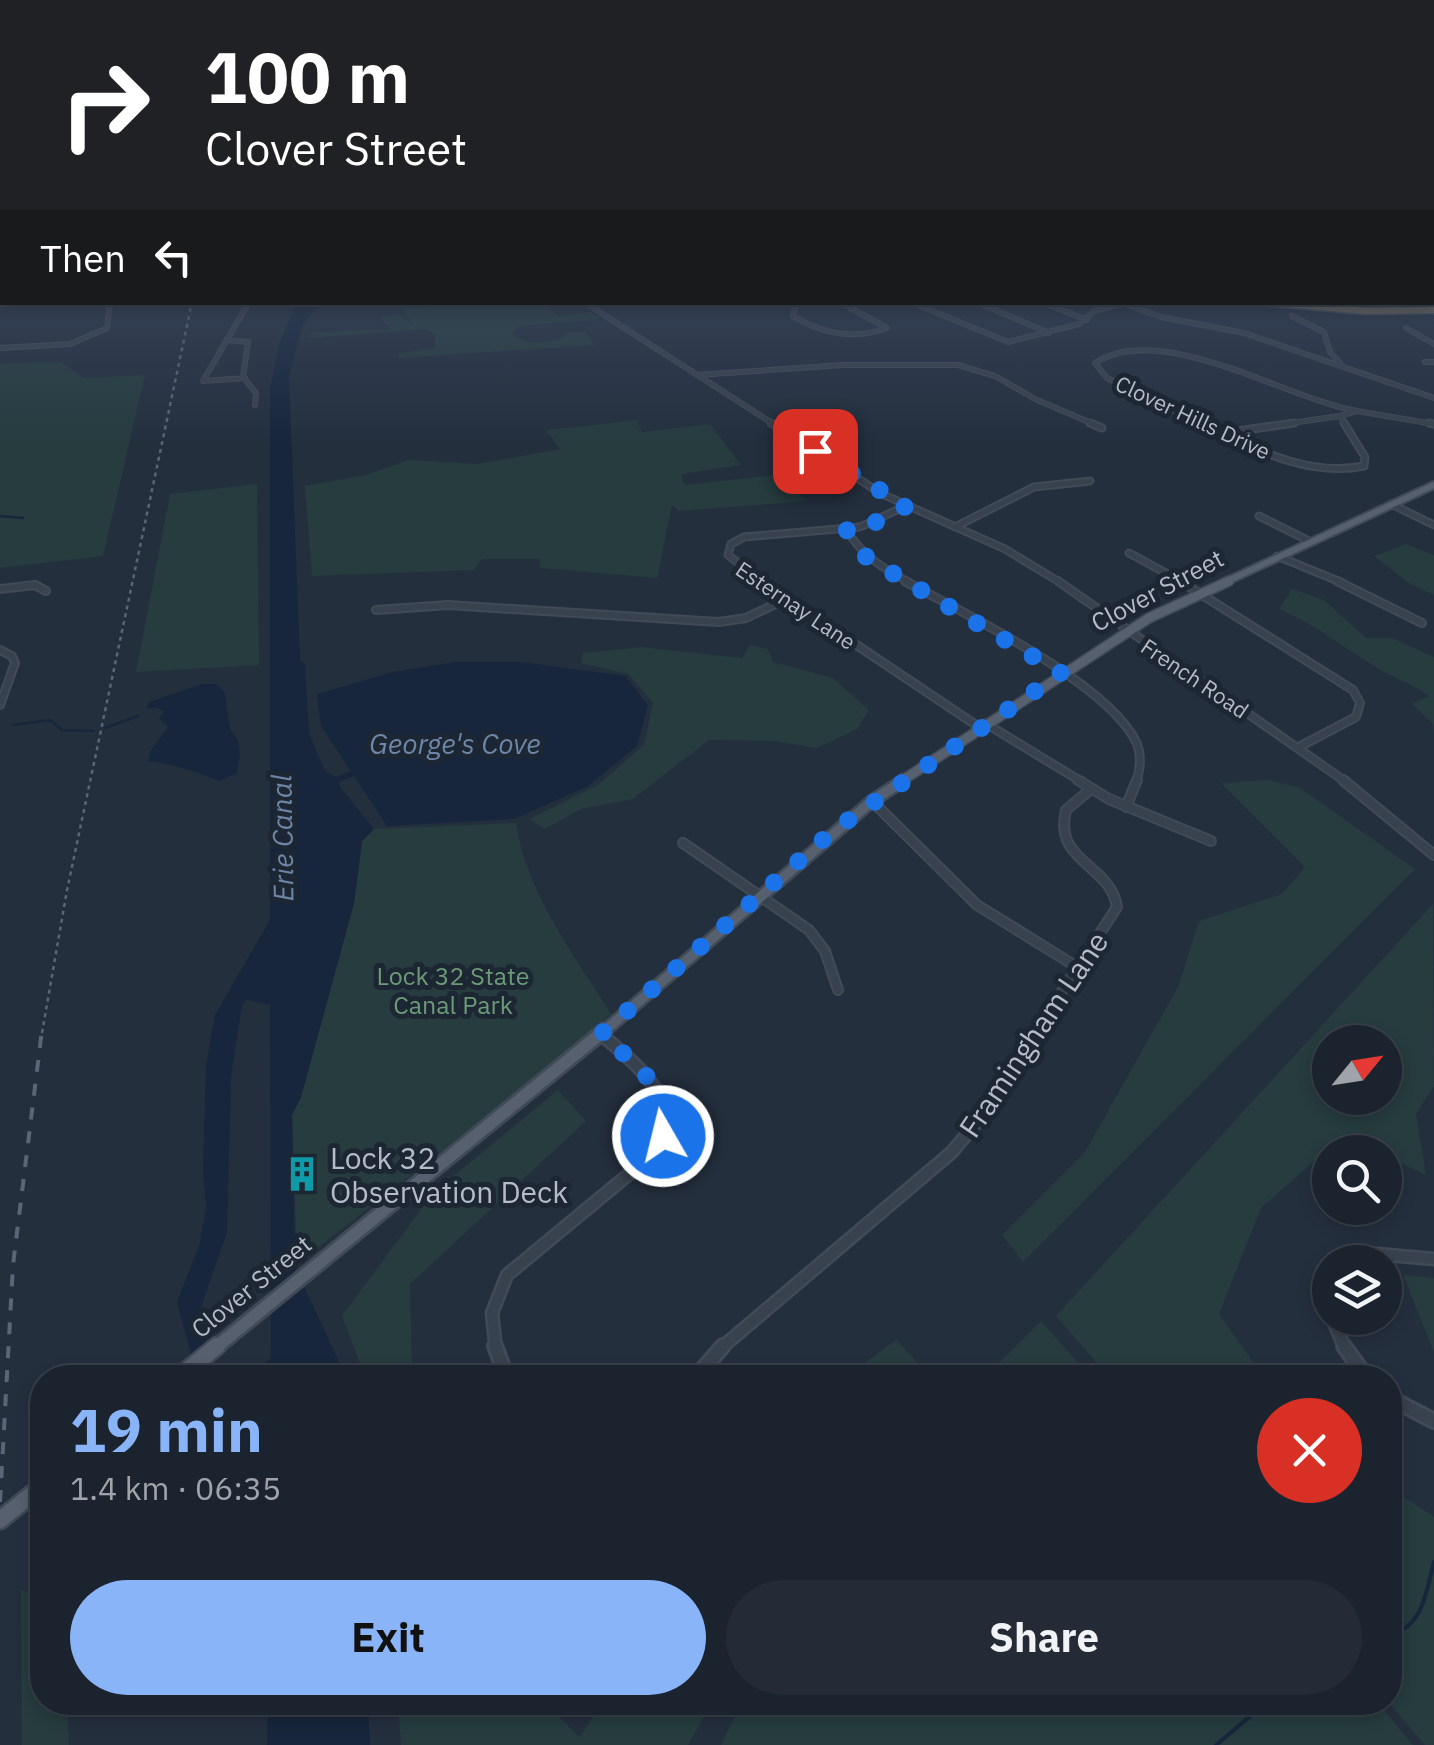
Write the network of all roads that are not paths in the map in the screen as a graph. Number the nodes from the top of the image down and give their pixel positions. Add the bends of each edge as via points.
1 (110, 305) edge
2 (247, 305) edge
3 (588, 305) edge
4 (795, 305) edge
5 (845, 305) edge
6 (919, 305) edge
7 (984, 305) edge
8 (1050, 305) edge
9 (1115, 305) edge
10 (1127, 305) edge
11 (1292, 305) edge
12 (1376, 305) edge
13 (1434, 308) edge
14 (1367, 312) joint
15 (1292, 316) dead end
16 (1087, 320) junction
17 (1406, 328) dead end
18 (1049, 332) junction
19 (227, 340) junction
20 (1434, 344) edge
21 (0, 348) edge
22 (1330, 352) junction
23 (1306, 354) junction
24 (1425, 362) dead end
25 (1434, 362) edge
26 (1348, 368) junction
27 (697, 375) junction
28 (245, 378) junction
29 (1434, 398) edge
30 (255, 405) dead end
31 (1330, 406) junction
32 (1357, 411) junction
33 (1340, 416) junction
34 (1434, 424) edge
35 (1102, 428) dead end
36 (1224, 433) junction
37 (1090, 481) dead end
38 (1434, 485) edge
39 (1391, 504) junction
40 (906, 506) junction
41 (1259, 516) dead end
42 (1434, 525) edge
43 (955, 526) junction
44 (846, 529) junction
45 (1309, 541) junction
46 (1129, 553) dead end
47 (1277, 556) junction
48 (0, 589) edge
49 (46, 591) dead end
50 (1200, 592) junction
51 (786, 599) junction
52 (376, 610) dead end
53 (1422, 622) dead end
54 (1126, 631) junction
55 (0, 650) edge
56 (1061, 673) junction
57 (0, 705) edge
58 (982, 725) junction
59 (1296, 748) junction
60 (1090, 789) junction
61 (872, 801) junction
62 (1126, 807) junction
63 (1211, 841) dead end
64 (683, 843) dead end
65 (1434, 855) edge
66 (758, 897) junction
67 (1077, 967) junction
68 (838, 990) dead end
69 (601, 1034) junction
70 (1402, 1256) edge
71 (1434, 1259) edge
72 (1339, 1335) edge
73 (193, 1365) edge
74 (501, 1365) edge
75 (706, 1365) edge
76 (1357, 1365) edge
77 (1402, 1404) edge
78 (1434, 1421) edge
79 (30, 1496) edge
80 (0, 1520) edge

1 - 21 street via 108,328 99,336
2 - 19 street
3 - 27 street, French Road
4 - 5 street via 793,316 826,332 887,328
6 - 18 street via 1004,342
7 - 18 street
8 - 16 street
9 - 16 street
10 - 23 street
11 - 14 highway
12 - 13 highway
13 - 14 highway
15 - 22 street via 1323,331
16 - 18 street
17 - 20 street
19 - 28 street via 248,342
19 - 28 street via 203,382
22 - 23 street
22 - 26 street
23 - 26 street
24 - 25 street
26 - 29 street
27 - 35 street via 958,365
27 - 40 street, French Road
28 - 30 street via 256,393
31 - 32 street, Clover Hills Drive
31 - 33 street, Clover Hills Drive
31 - 36 street, Clover Hills Drive via 1177,354 1120,352 1096,361 1102,375
32 - 33 street, Clover Hills Drive
32 - 34 street, Clover Hills Drive
33 - 36 street
33 - 36 street, Clover Hills Drive via 1366,460 1353,471 1308,468
37 - 43 street via 1034,487
38 - 39 main road, Clover Street
39 - 42 street
39 - 45 main road, Clover Street
40 - 43 street, French Road
40 - 44 street, Esternay Lane
41 - 45 street
43 - 54 street, French Road via 1031,563
44 - 51 street, Esternay Lane via 750,535 731,544 732,562
44 - 56 street via 873,562
45 - 47 main road, Clover Street
46 - 50 street
47 - 50 main road, Clover Street
47 - 53 street
48 - 49 street via 35,585
50 - 54 main road, Clover Street
50 - 59 street via 1356,694 1356,716
51 - 52 street via 720,622 448,605
51 - 58 street, Esternay Lane
54 - 56 main road, Clover Street
54 - 59 street, French Road
55 - 57 street via 15,663
56 - 58 main road, Clover Street
56 - 62 street via 1105,702 1134,737 1140,773
58 - 60 street, Esternay Lane
58 - 61 main road, Clover Street
59 - 65 street, French Road
60 - 62 street, Esternay Lane
60 - 67 street, Framingham Lane via 1066,810 1064,832 1078,858 1114,888 1118,902
61 - 66 main road, Clover Street
61 - 67 street via 977,905
62 - 63 street, Esternay Lane
64 - 66 street
66 - 68 street via 818,937
66 - 69 main road, Clover Street
67 - 75 street, Framingham Lane via 961,1143
69 - 73 main road, Clover Street
69 - 74 street via 655,1086 665,1107 663,1136 646,1160 507,1275 490,1324
70 - 71 street
72 - 76 street
77 - 78 street
79 - 80 main road

